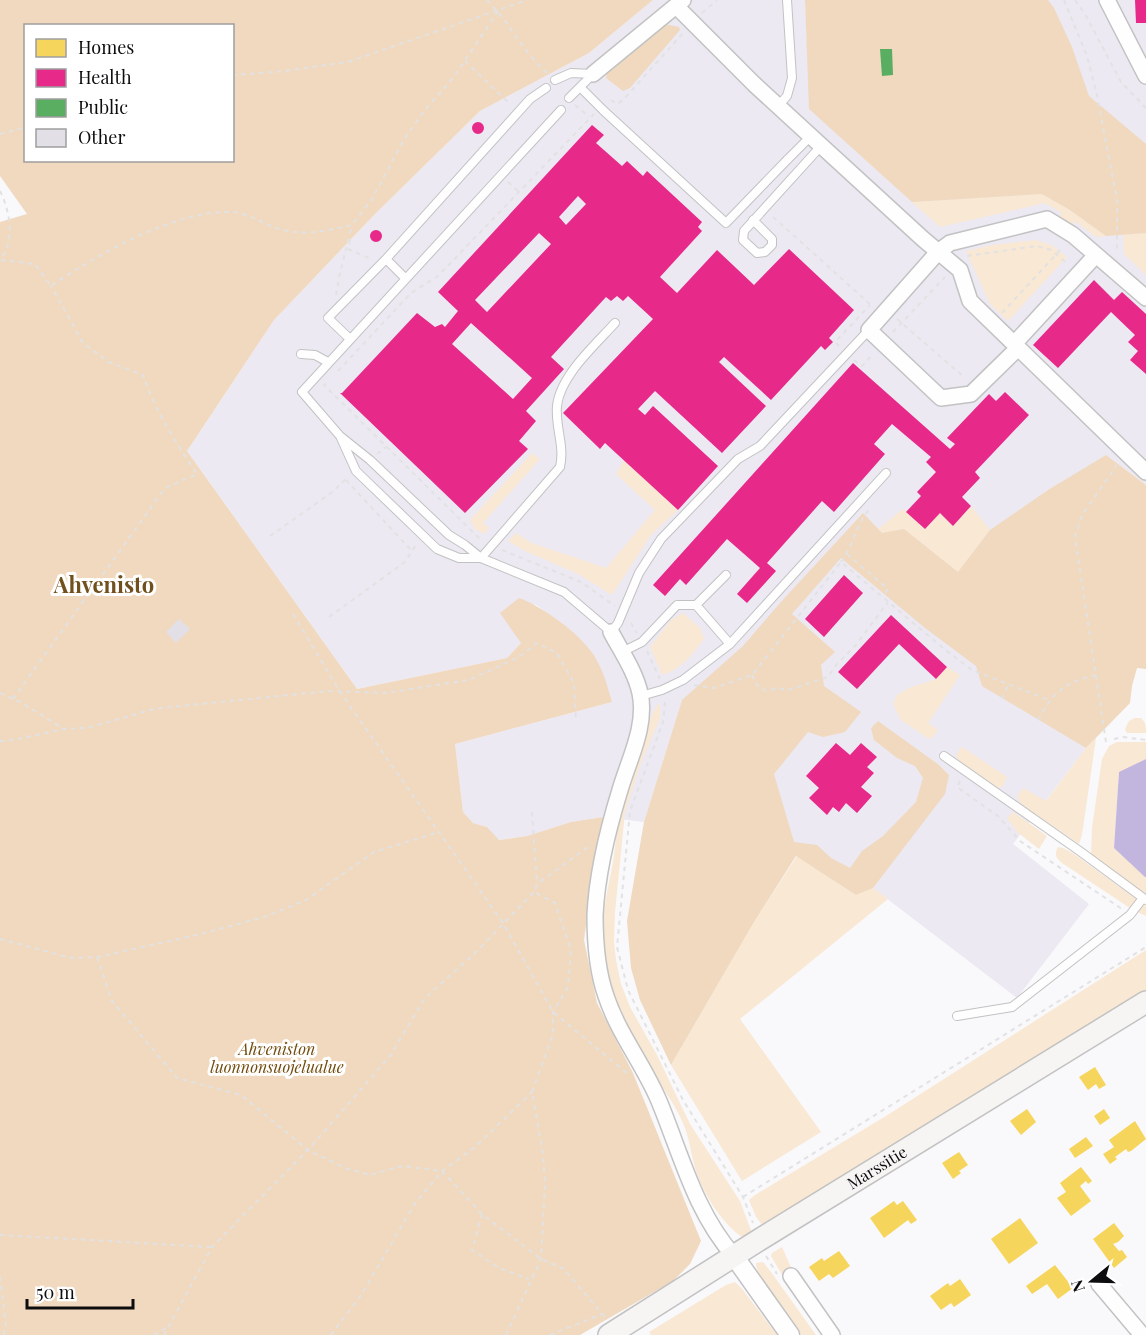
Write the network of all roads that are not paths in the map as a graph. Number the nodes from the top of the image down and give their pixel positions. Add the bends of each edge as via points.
1 (787, 0) edge
2 (1107, 0) edge
3 (680, 3) edge
4 (593, 74) junction
5 (1146, 76) edge
6 (555, 80) road end
7 (580, 87) junction
8 (546, 88) dead end
9 (569, 98) dead end
10 (778, 106) junction
11 (561, 110) dead end
12 (816, 141) junction
13 (753, 220) dead end
14 (938, 252) junction
15 (1096, 255) junction
16 (383, 261) junction
17 (405, 278) junction
18 (1146, 298) edge
19 (615, 323) dead end
20 (869, 330) junction
21 (350, 339) junction
22 (1016, 346) junction
23 (301, 354) dead end
24 (328, 362) junction
25 (340, 436) junction
26 (1146, 472) edge
27 (886, 473) dead end
28 (481, 558) junction
29 (726, 574) dead end
30 (696, 605) junction
31 (610, 632) junction
32 (730, 644) junction
33 (622, 652) junction
34 (641, 696) junction
35 (944, 756) dead end
36 (1144, 899) edge
37 (1146, 1002) edge
38 (957, 1016) dead end
39 (734, 1256) junction
40 (787, 1279) road end
41 (1099, 1284) dead end
42 (609, 1335) edge
43 (790, 1335) edge
44 (832, 1335) edge
45 (1142, 1335) edge

1 - 10 lane via 792,78 787,96
2 - 5 street
3 - 4 street
3 - 10 street via 692,23
4 - 6 lane via 571,73
4 - 7 lane
7 - 9 lane
7 - 12 lane, bridge via 726,223 787,160
8 - 16 lane via 530,99
10 - 12 street
11 - 17 lane
12 - 13 lane
12 - 14 street
14 - 15 street via 950,243 1047,219
14 - 20 street
14 - 22 street via 960,270 970,302
15 - 18 street
15 - 22 street
16 - 17 lane
16 - 21 lane via 328,318
17 - 21 lane
19 - 28 lane via 567,377 559,396 556,407 562,447 560,467
20 - 22 street via 941,398 971,394
20 - 31 lane via 760,446 738,459 661,538
21 - 24 lane
22 - 26 street
23 - 24 lane via 315,355
24 - 25 lane via 302,392
25 - 28 lane via 449,535
25 - 28 lane via 356,471 437,549 459,558
27 - 32 lane
28 - 31 lane via 564,592
29 - 30 lane
30 - 32 lane
30 - 33 lane via 677,605 642,642
31 - 33 street
32 - 34 lane via 683,680
33 - 34 street
34 - 39 street via 640,724 601,866 595,914 598,965 606,996 658,1099 704,1215
35 - 36 lane
36 - 38 lane via 1130,915 1012,1007
37 - 39 main road, Marssitie
39 - 42 main road, Marssitie
39 - 43 street
40 - 44 street
41 - 45 street

